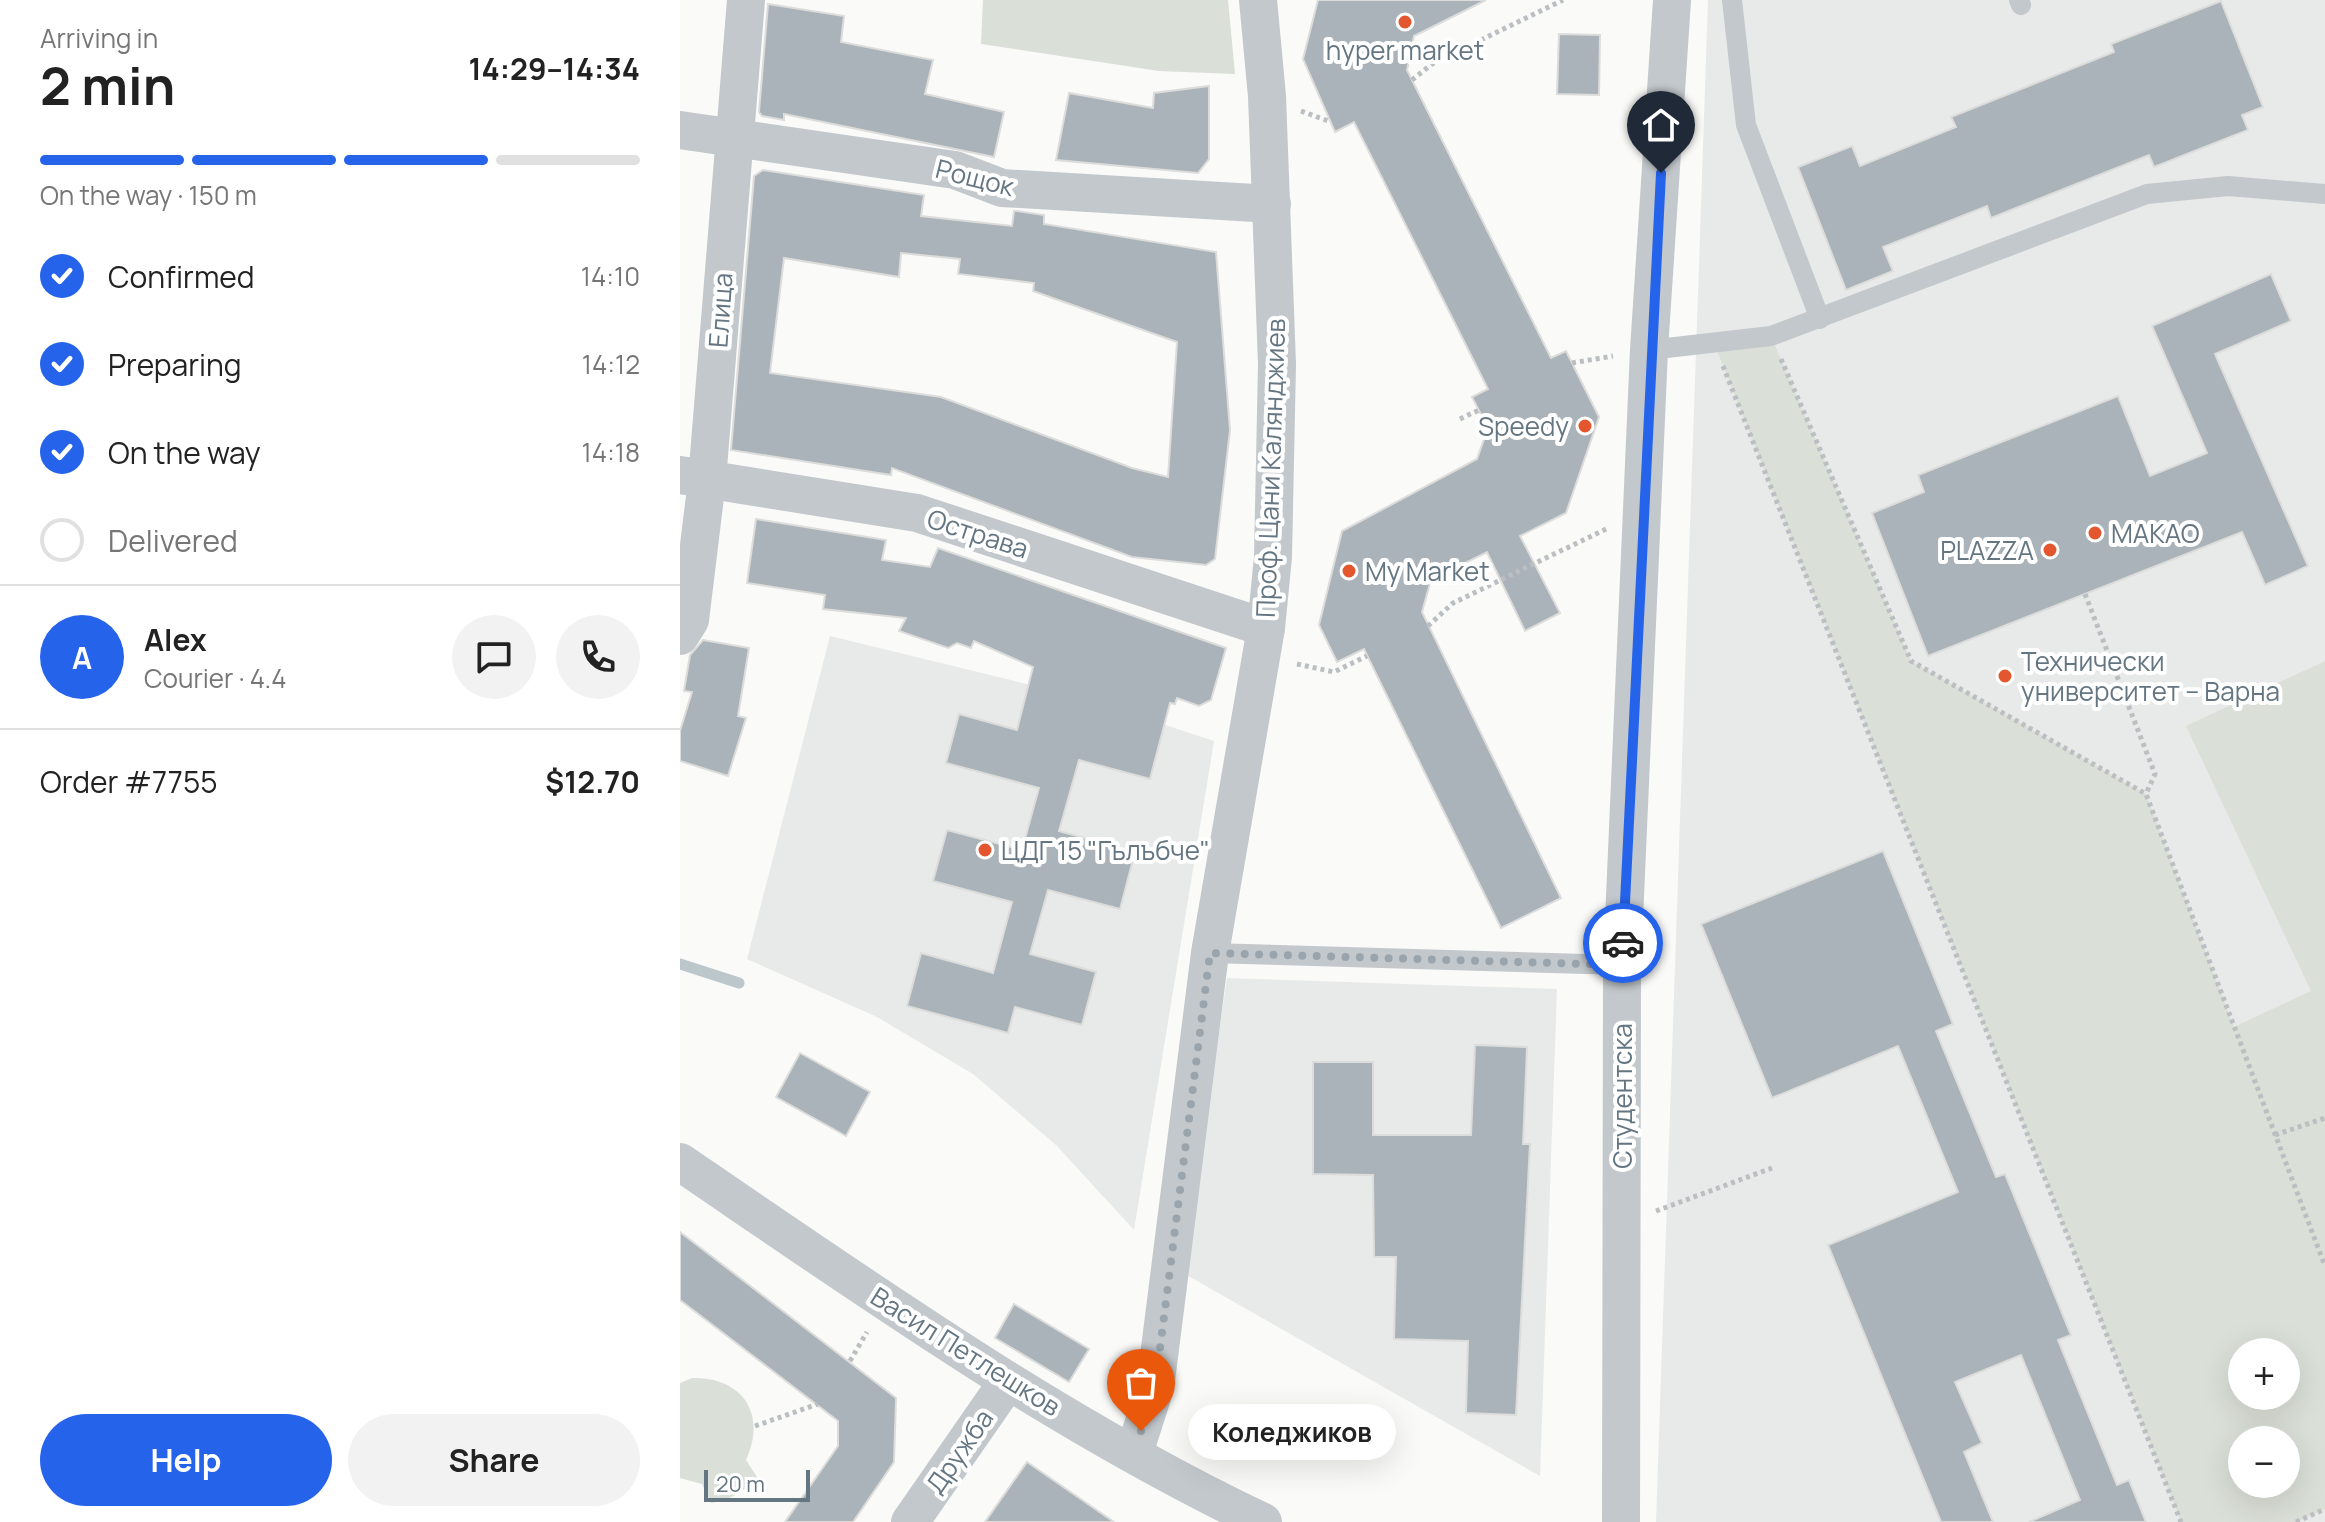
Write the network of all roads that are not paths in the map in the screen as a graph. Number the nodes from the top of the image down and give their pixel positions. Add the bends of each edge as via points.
1 (746, 0) edge
2 (1258, 0) edge
3 (1672, 0) edge
4 (1732, 0) edge
5 (680, 130) edge
6 (733, 138) junction
7 (2325, 194) edge
8 (1272, 204) junction
9 (1820, 319) junction
10 (1649, 350) junction
11 (694, 478) edge
12 (685, 628) edge
13 (1263, 642) junction
14 (1210, 953) junction
15 (1622, 965) junction
16 (680, 1162) edge
17 (1008, 1381) junction
18 (1134, 1453) junction
19 (910, 1522) edge
20 (1263, 1522) edge
21 (1621, 1522) edge

1 - 6 street, Елица
2 - 8 street, Проф. Цани Калянджиев
3 - 10 street, Студентска
4 - 9 lane via 1746,125
5 - 6 street, Рощок
6 - 8 street, Рощок via 955,170 1002,188
6 - 11 street, Елица
7 - 9 lane via 2228,186 2147,194
8 - 13 street, Проф. Цани Калянджиев via 1277,364 1273,557
9 - 10 lane via 1771,336
10 - 15 street, Студентска
11 - 12 street, Елица
11 - 13 street, Острава via 917,513
13 - 14 street, Проф. Цани Калянджиев
14 - 15 lane
14 - 18 street, Проф. Цани Калянджиев via 1155,1388
15 - 21 street, Студентска
16 - 17 street, Васил Петлешков
17 - 18 street, Васил Петлешков
17 - 19 street, Дружба
18 - 20 street, Васил Петлешков

